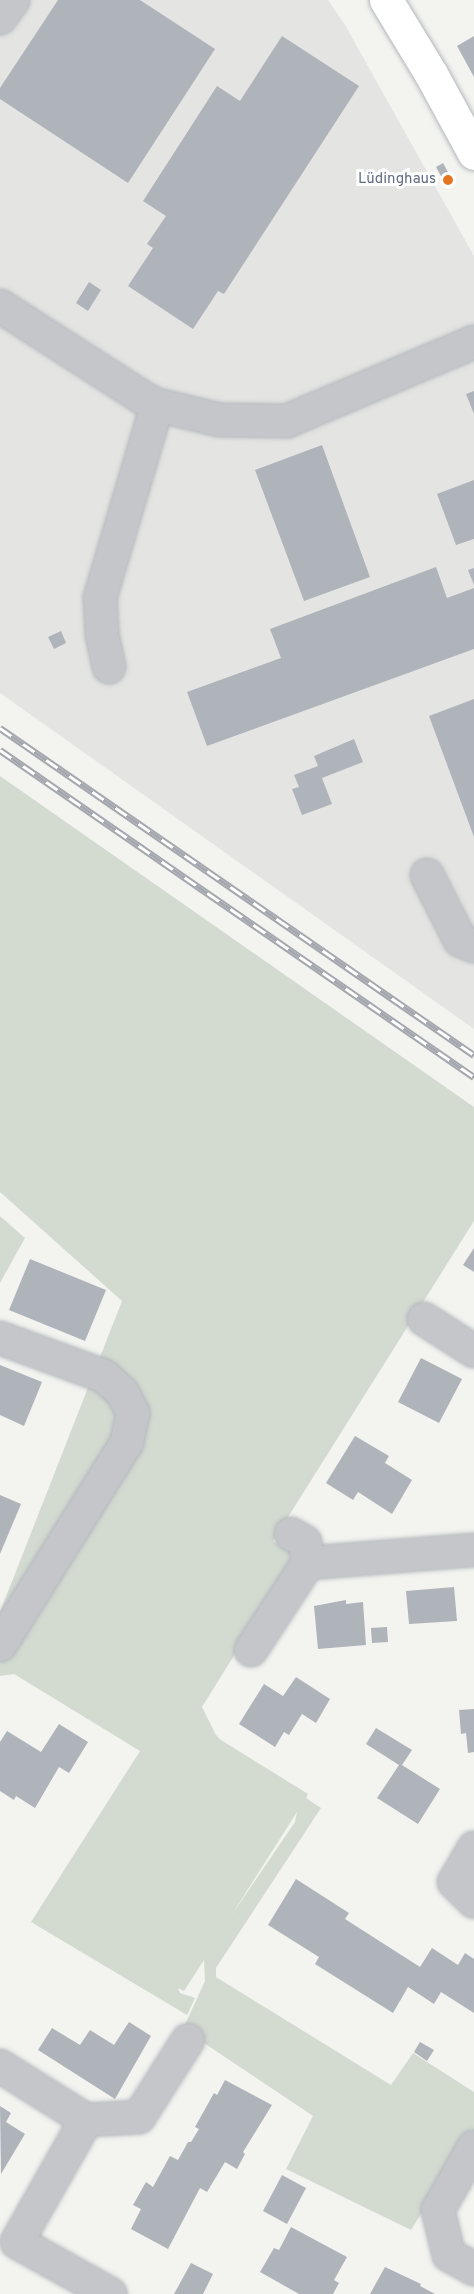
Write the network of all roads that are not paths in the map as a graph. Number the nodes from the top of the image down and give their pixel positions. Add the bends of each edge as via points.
1 (13, 0) edge
2 (386, 0) edge
3 (0, 18) edge
4 (474, 153) edge
5 (0, 306) edge
6 (474, 342) edge
7 (157, 405) junction
8 (109, 667) dead end
9 (427, 875) dead end
10 (474, 946) edge
11 (424, 1319) dead end
12 (0, 1338) edge
13 (474, 1351) edge
14 (291, 1534) dead end
15 (474, 1550) edge
16 (308, 1563) junction
17 (0, 1645) edge
18 (250, 1650) dead end
19 (474, 1848) edge
20 (474, 1901) edge
21 (188, 2040) dead end
22 (0, 2066) edge
23 (86, 2120) junction
24 (474, 2147) edge
25 (9, 2244) edge
26 (474, 2269) edge
27 (110, 2294) edge

1 - 3 street
2 - 4 main road
5 - 7 street
6 - 7 street via 287,421 220,420
7 - 8 street via 100,598
9 - 10 street via 460,940
11 - 13 street
12 - 17 street via 104,1376 122,1392 133,1413 127,1442
14 - 16 street via 305,1542
15 - 16 street
16 - 18 street
19 - 20 street via 454,1882
21 - 23 street via 139,2117
22 - 23 street
23 - 25 street
24 - 26 street via 438,2210 449,2255
25 - 27 street

